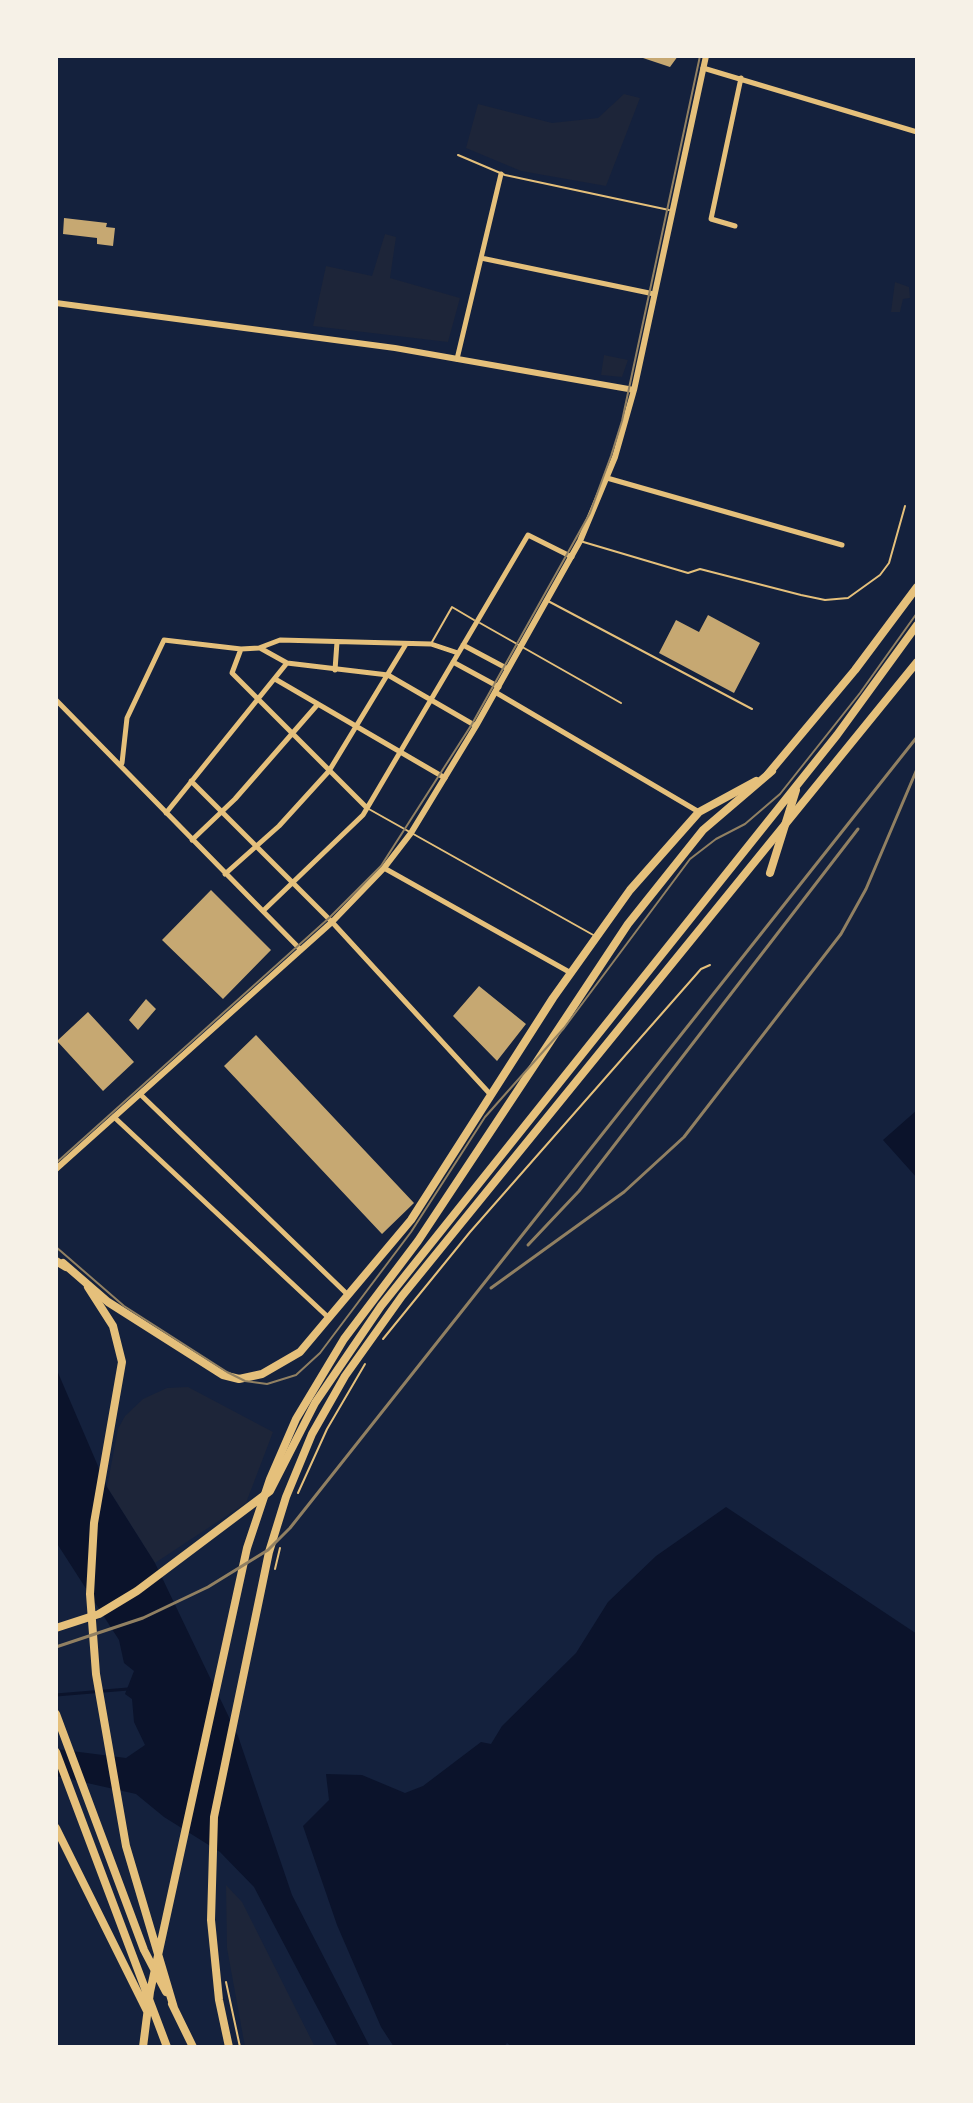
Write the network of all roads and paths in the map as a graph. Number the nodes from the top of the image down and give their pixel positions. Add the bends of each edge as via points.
1 (706, 56) edge
2 (703, 68) junction
3 (741, 78) junction
4 (917, 132) edge
5 (458, 155) dead end
6 (501, 174) junction
7 (672, 211) junction
8 (735, 226) dead end
9 (481, 258) junction
10 (654, 294) junction
11 (56, 303) edge
12 (457, 360) junction
13 (634, 390) junction
14 (607, 478) junction
15 (905, 506) dead end
16 (580, 541) junction
17 (842, 545) dead end
18 (572, 557) junction
19 (917, 587) edge
20 (547, 601) junction
21 (477, 621) junction
22 (917, 625) edge
23 (337, 642) junction
24 (406, 644) junction
25 (431, 644) junction
26 (463, 645) junction
27 (519, 645) junction
28 (259, 648) junction
29 (241, 649) junction
30 (458, 653) junction
31 (453, 662) junction
32 (917, 662) edge
33 (287, 663) junction
34 (335, 670) junction
35 (509, 670) junction
36 (388, 675) junction
37 (275, 679) junction
38 (497, 690) junction
39 (259, 698) junction
40 (430, 699) junction
41 (56, 700) edge
42 (621, 703) dead end
43 (318, 704) junction
44 (752, 709) dead end
45 (476, 726) junction
46 (356, 729) junction
47 (291, 733) junction
48 (399, 751) junction
49 (122, 763) junction
50 (329, 771) junction
51 (772, 771) junction
52 (445, 778) junction
53 (191, 781) junction
54 (798, 783) junction
55 (221, 808) junction
56 (367, 808) junction
57 (699, 812) junction
58 (166, 813) junction
59 (411, 833) junction
60 (192, 840) junction
61 (257, 845) junction
62 (384, 868) junction
63 (770, 873) dead end
64 (225, 874) junction
65 (293, 883) junction
66 (263, 911) junction
67 (332, 922) junction
68 (596, 936) junction
69 (301, 950) junction
70 (710, 965) dead end
71 (571, 974) junction
72 (140, 1094) junction
73 (490, 1094) junction
74 (114, 1117) junction
75 (56, 1169) edge
76 (56, 1259) edge
77 (88, 1287) junction
78 (349, 1296) junction
79 (329, 1319) junction
80 (375, 1349) dead end
81 (368, 1360) dead end
82 (296, 1498) dead end
83 (281, 1542) dead end
84 (275, 1569) dead end
85 (56, 1628) edge
86 (56, 1714) edge
87 (56, 1752) edge
88 (56, 1828) edge
89 (226, 1981) dead end
90 (174, 2008) junction
91 (165, 2043) edge
92 (143, 2047) edge
93 (193, 2047) edge
94 (229, 2047) edge
95 (240, 2047) edge

1 - 2 street
2 - 3 street
2 - 7 street
3 - 4 street
3 - 8 street via 711,219
5 - 6 lane
6 - 7 lane
6 - 9 street
7 - 10 street
9 - 10 street
9 - 12 street
10 - 13 street
11 - 12 street
12 - 13 street
13 - 14 street
14 - 16 street
14 - 17 street
15 - 16 lane via 889,563 848,598 825,600 700,569 688,573
16 - 18 street
18 - 20 street
18 - 21 street via 528,535
19 - 51 main road
20 - 27 street
20 - 44 lane
21 - 25 lane via 452,607
21 - 26 street
21 - 27 lane
22 - 54 main road
23 - 24 street
23 - 28 street via 280,640
23 - 34 street
24 - 25 street
24 - 36 street
25 - 30 street
26 - 30 street
26 - 35 street
27 - 35 street
27 - 42 lane
28 - 29 street
28 - 33 street
29 - 39 street via 232,673
29 - 49 street via 164,640 127,718
30 - 31 street
31 - 38 street
31 - 40 street
32 - 94 main road via 402,1296 345,1376 312,1434 269,1552 214,1817 211,1920
33 - 34 street
33 - 37 street
34 - 36 street
35 - 38 street
36 - 40 street
36 - 46 street
37 - 39 street
37 - 43 street
38 - 45 street
38 - 57 street
39 - 47 street
39 - 53 street
40 - 45 street
40 - 48 street
41 - 49 street
43 - 46 street
43 - 47 street
45 - 52 street
46 - 48 street
46 - 50 street
47 - 50 street
47 - 55 street via 235,799
48 - 52 street
48 - 56 street
49 - 58 street
50 - 56 street
50 - 61 street
51 - 57 main road
51 - 92 main road via 693,841 609,952 418,1241 336,1351 296,1419 247,1548 150,1992
52 - 59 street
53 - 55 street
53 - 58 street
54 - 63 main road
54 - 85 main road via 381,1306 315,1403 270,1491 165,1572 99,1614
55 - 60 street
55 - 61 street
56 - 59 lane
56 - 65 street
57 - 68 main road
58 - 60 street
59 - 62 street
59 - 68 lane
60 - 64 street
61 - 64 street
61 - 65 street
62 - 67 street
62 - 71 street
64 - 66 street
65 - 66 street
65 - 67 street
66 - 69 street
67 - 69 street
67 - 73 street
68 - 71 main road
69 - 72 street
70 - 80 path via 701,969 470,1232
71 - 73 main road
72 - 74 street
72 - 78 street
73 - 78 main road via 411,1220
74 - 75 street
74 - 79 street
76 - 77 main road
77 - 79 main road via 191,1358 239,1379 277,1368 300,1352
77 - 90 main road via 120,1342 122,1362 94,1523 91,1603 104,1734 132,1870
78 - 79 main road
81 - 82 path via 327,1429
83 - 84 path
86 - 90 main road via 144,1950
87 - 91 main road
88 - 91 main road
89 - 95 path
90 - 93 main road

